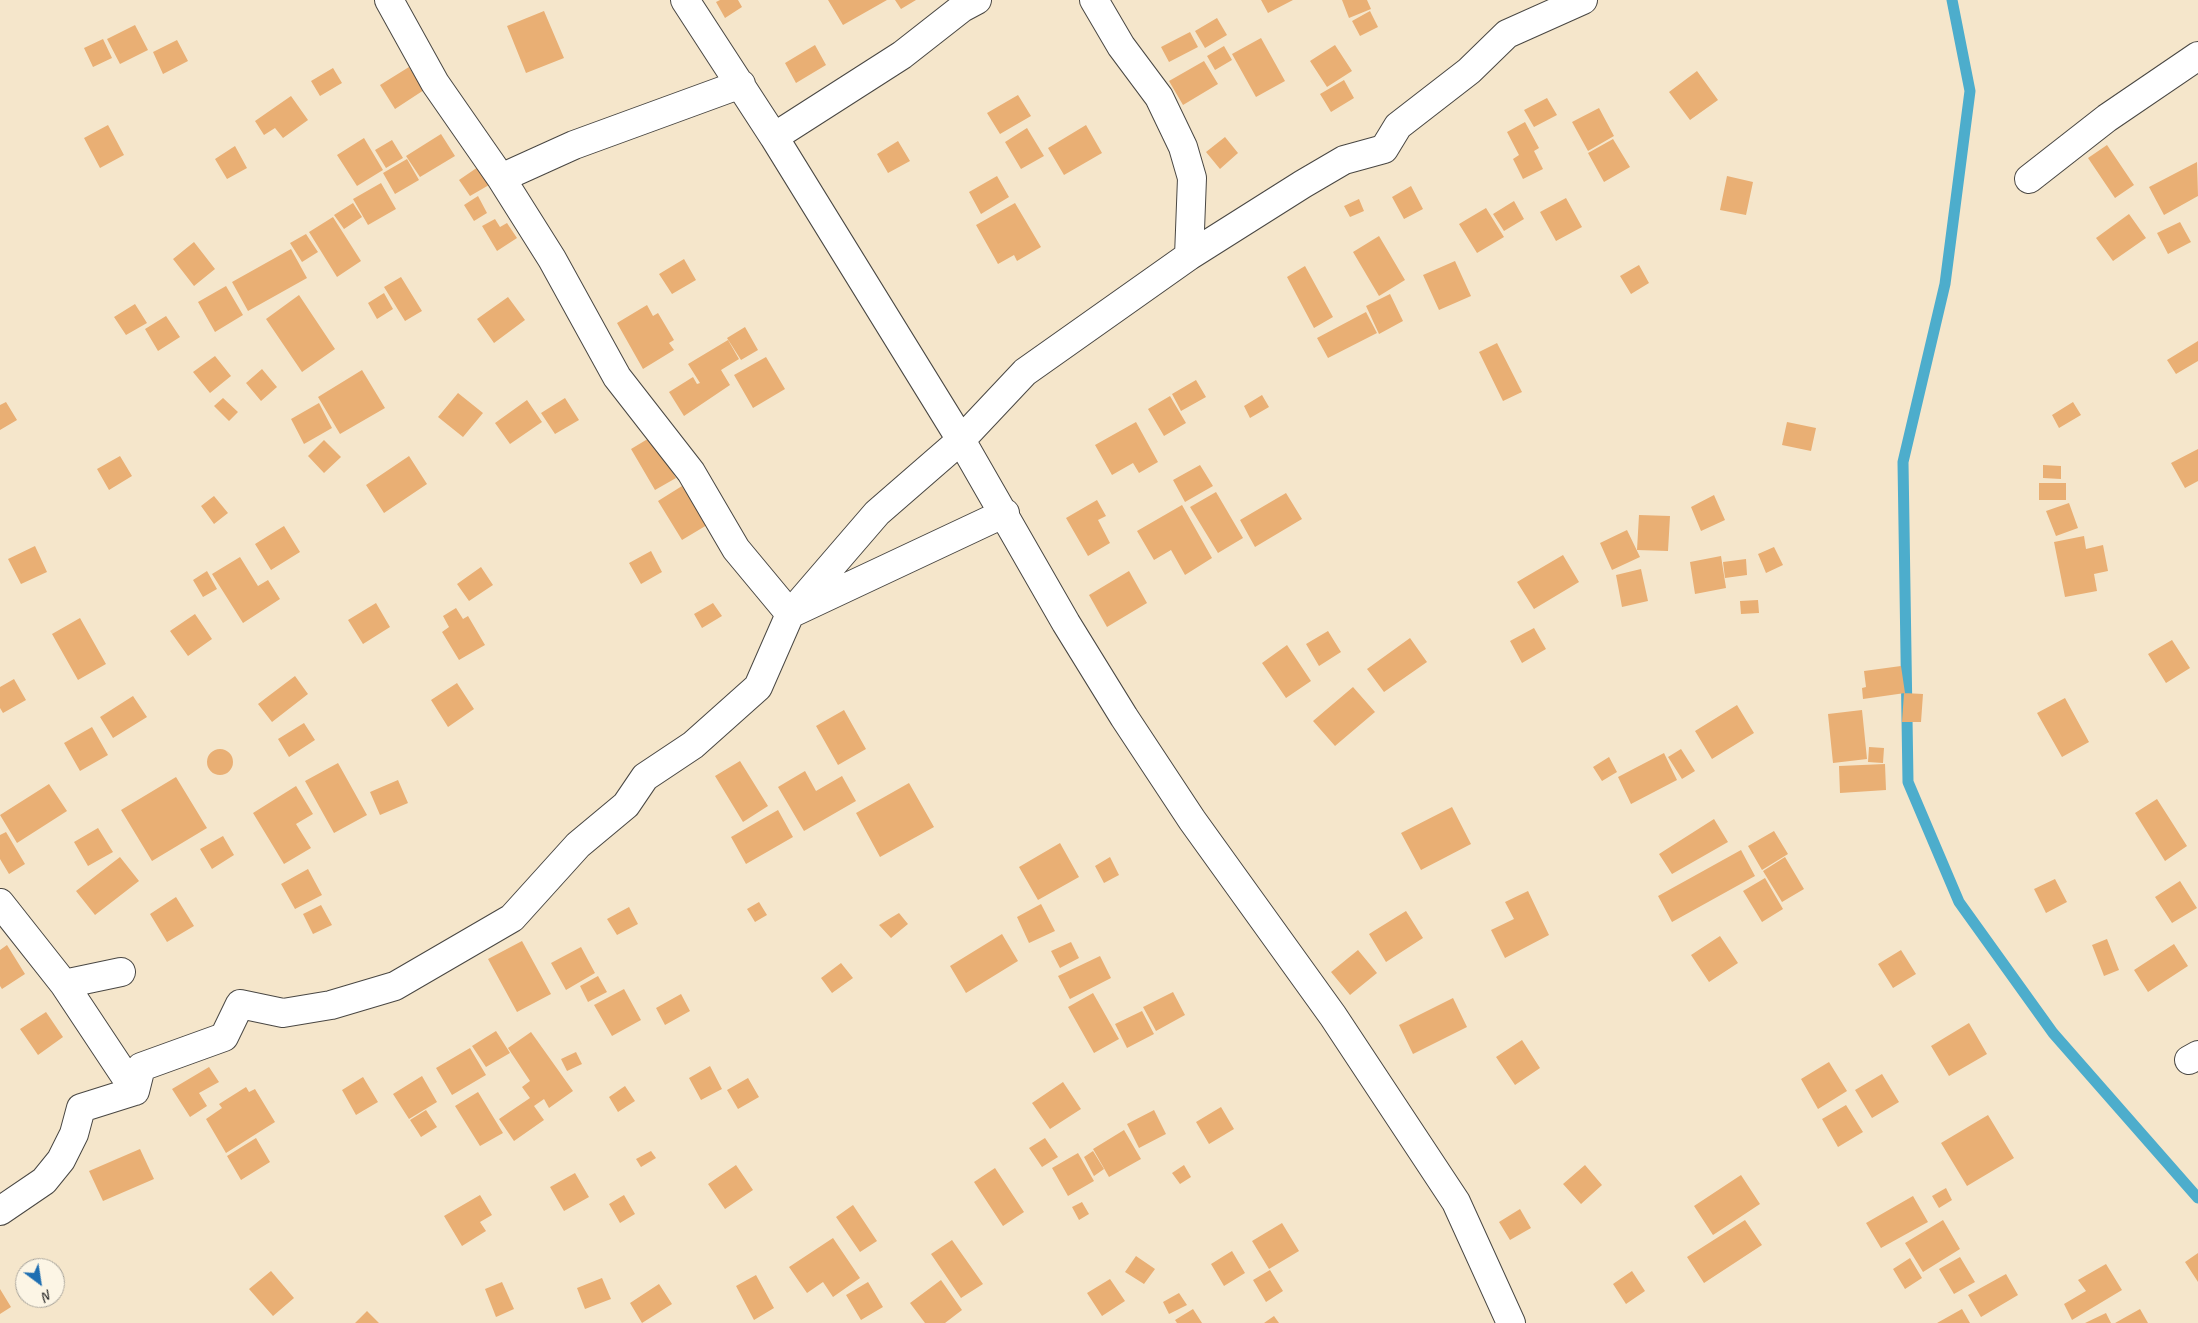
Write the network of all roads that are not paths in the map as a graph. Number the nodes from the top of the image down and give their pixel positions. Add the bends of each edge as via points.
1 (685, 0) edge
2 (977, 0) edge
3 (1094, 0) edge
4 (1583, 0) edge
5 (401, 4) edge
6 (2198, 56) edge
7 (741, 84) junction
8 (774, 137) junction
9 (501, 178) junction
10 (2028, 179) dead end
11 (1189, 256) junction
12 (961, 440) junction
13 (1005, 513) junction
14 (790, 614) junction
15 (0, 903) edge
16 (121, 972) dead end
17 (64, 984) junction
18 (135, 1092) junction
19 (0, 1212) edge
20 (1511, 1323) edge

1 - 7 street
2 - 8 street via 902,55
3 - 11 street via 1121,46 1159,97 1183,146 1192,178
4 - 11 street via 1507,34 1469,71 1398,126 1384,149 1344,160
5 - 9 street via 435,83
6 - 10 street via 2107,118
7 - 8 street
7 - 9 street via 574,145
8 - 12 street
9 - 14 street via 552,259 617,377 691,472 736,549
11 - 12 street via 1025,372
12 - 13 street
12 - 14 street via 877,513
13 - 14 street
13 - 20 street via 1066,623 1192,820 1333,1016 1456,1202
14 - 18 street via 758,687 693,745 645,777 626,805 578,845 512,918 395,986 331,1005 283,1014 240,1004 224,1037 141,1067
15 - 17 street
16 - 17 street
17 - 18 street
18 - 19 street via 81,1108 74,1134 61,1160 44,1181

